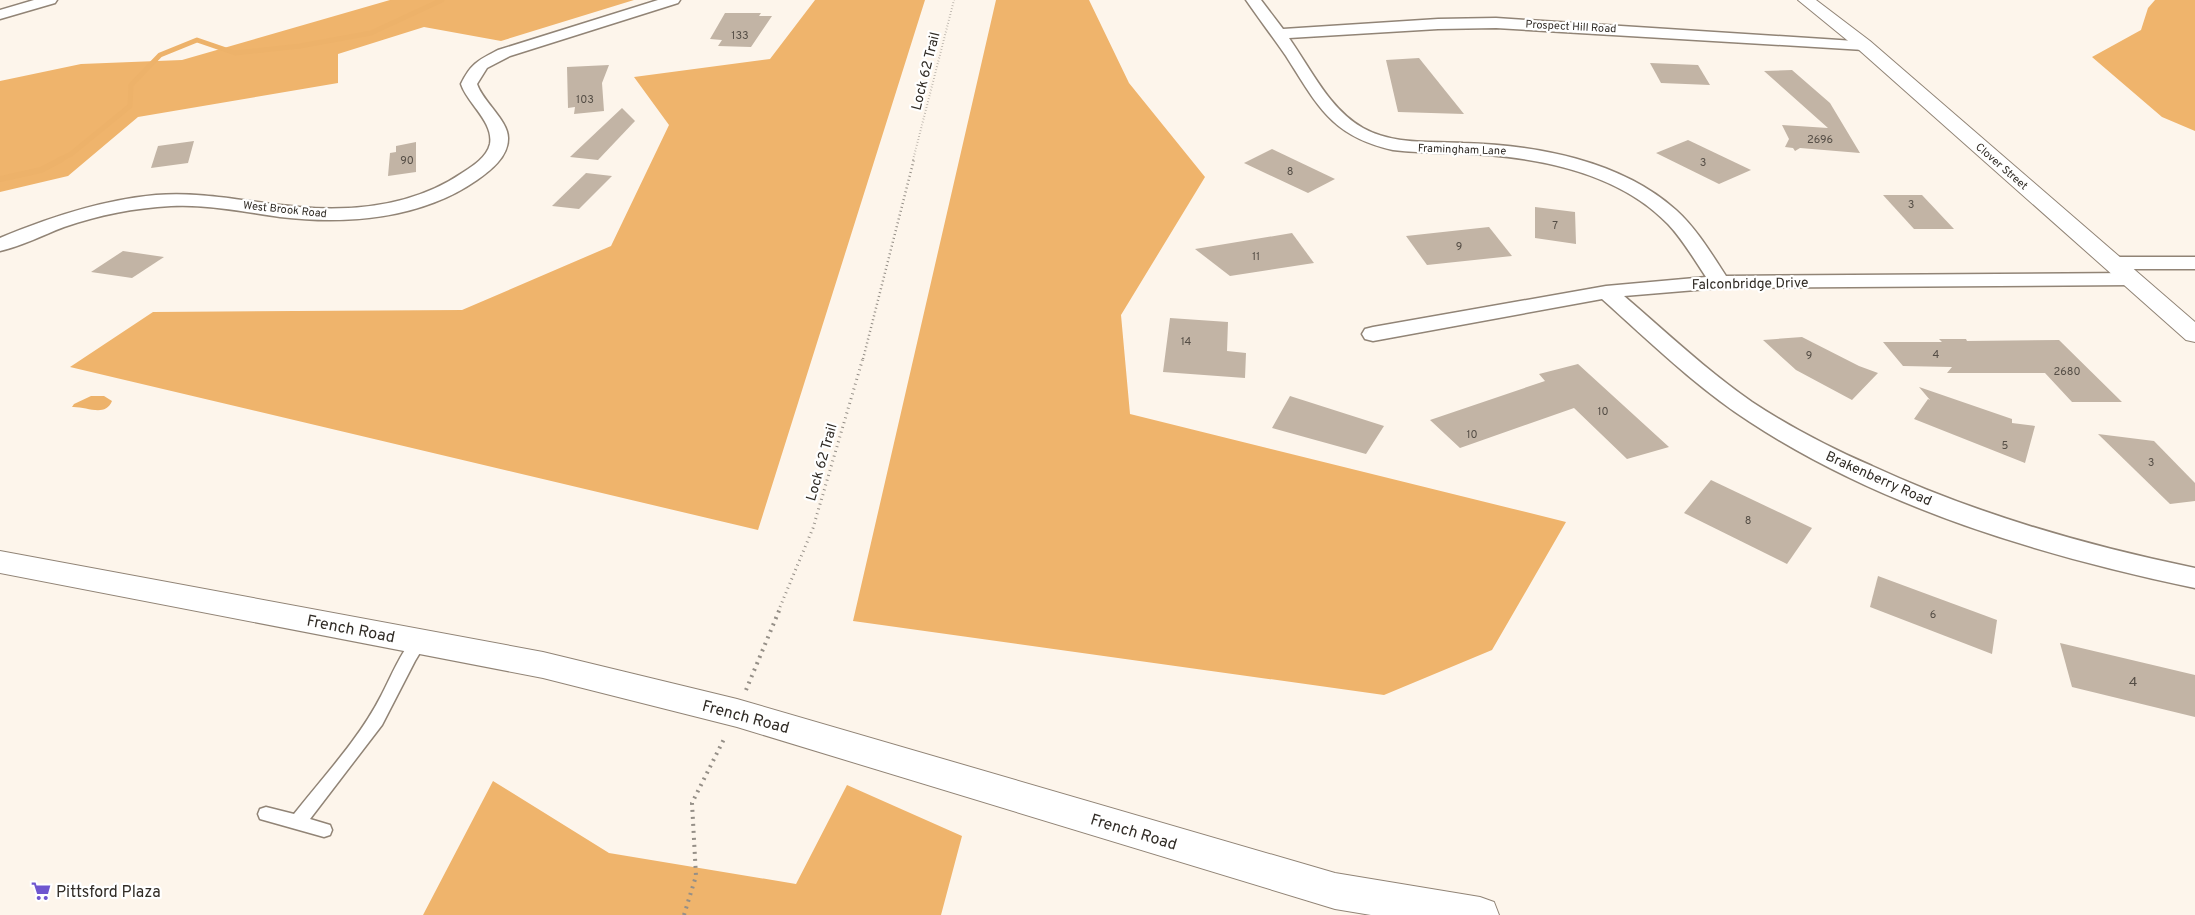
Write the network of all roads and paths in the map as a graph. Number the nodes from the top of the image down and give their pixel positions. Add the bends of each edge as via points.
1 (50, 0) edge
2 (673, 0) edge
3 (954, 0) edge
4 (1253, 0) edge
5 (1806, 0) edge
6 (0, 15) edge
7 (1279, 34) junction
8 (1864, 45) junction
9 (0, 245) edge
10 (2114, 263) junction
11 (2195, 263) edge
12 (2132, 279) junction
13 (1720, 282) junction
14 (1606, 292) junction
15 (1373, 334) dead end
16 (2195, 336) edge
17 (0, 562) edge
18 (2195, 578) edge
19 (420, 642) junction
20 (737, 713) junction
21 (266, 814) dead end
22 (297, 823) junction
23 (324, 830) dead end
24 (684, 915) edge
25 (1480, 915) edge

1 - 6 street
2 - 9 street, West Brook Road via 519,48 481,65 469,84 498,130 497,152 470,178 422,200 379,211 336,214 198,199 157,200 87,213
3 - 20 path, Lock 62 Trail via 865,351 813,528
4 - 7 street, Framingham Lane
5 - 8 street, Clover Street
7 - 8 street, Prospect Hill Road via 1496,23
7 - 13 street, Framingham Lane via 1326,104 1343,122 1362,135 1403,146 1481,148 1535,155 1596,172 1646,197 1667,212 1684,230
8 - 10 street, Clover Street
10 - 11 street
10 - 12 street, Clover Street
12 - 13 street, Falconbridge Drive
12 - 16 street, Clover Street
13 - 14 street, Falconbridge Drive
14 - 15 street, Falconbridge Drive
14 - 18 street, Brakenberry Road via 1730,398 1832,458 1898,489 1992,526 2062,548
17 - 19 street, French Road
19 - 20 street, French Road via 543,665
19 - 22 lane via 377,720
20 - 24 path, Lock 62 Trail via 692,803 696,876
20 - 25 street, French Road via 1335,891
21 - 22 lane
22 - 23 lane

